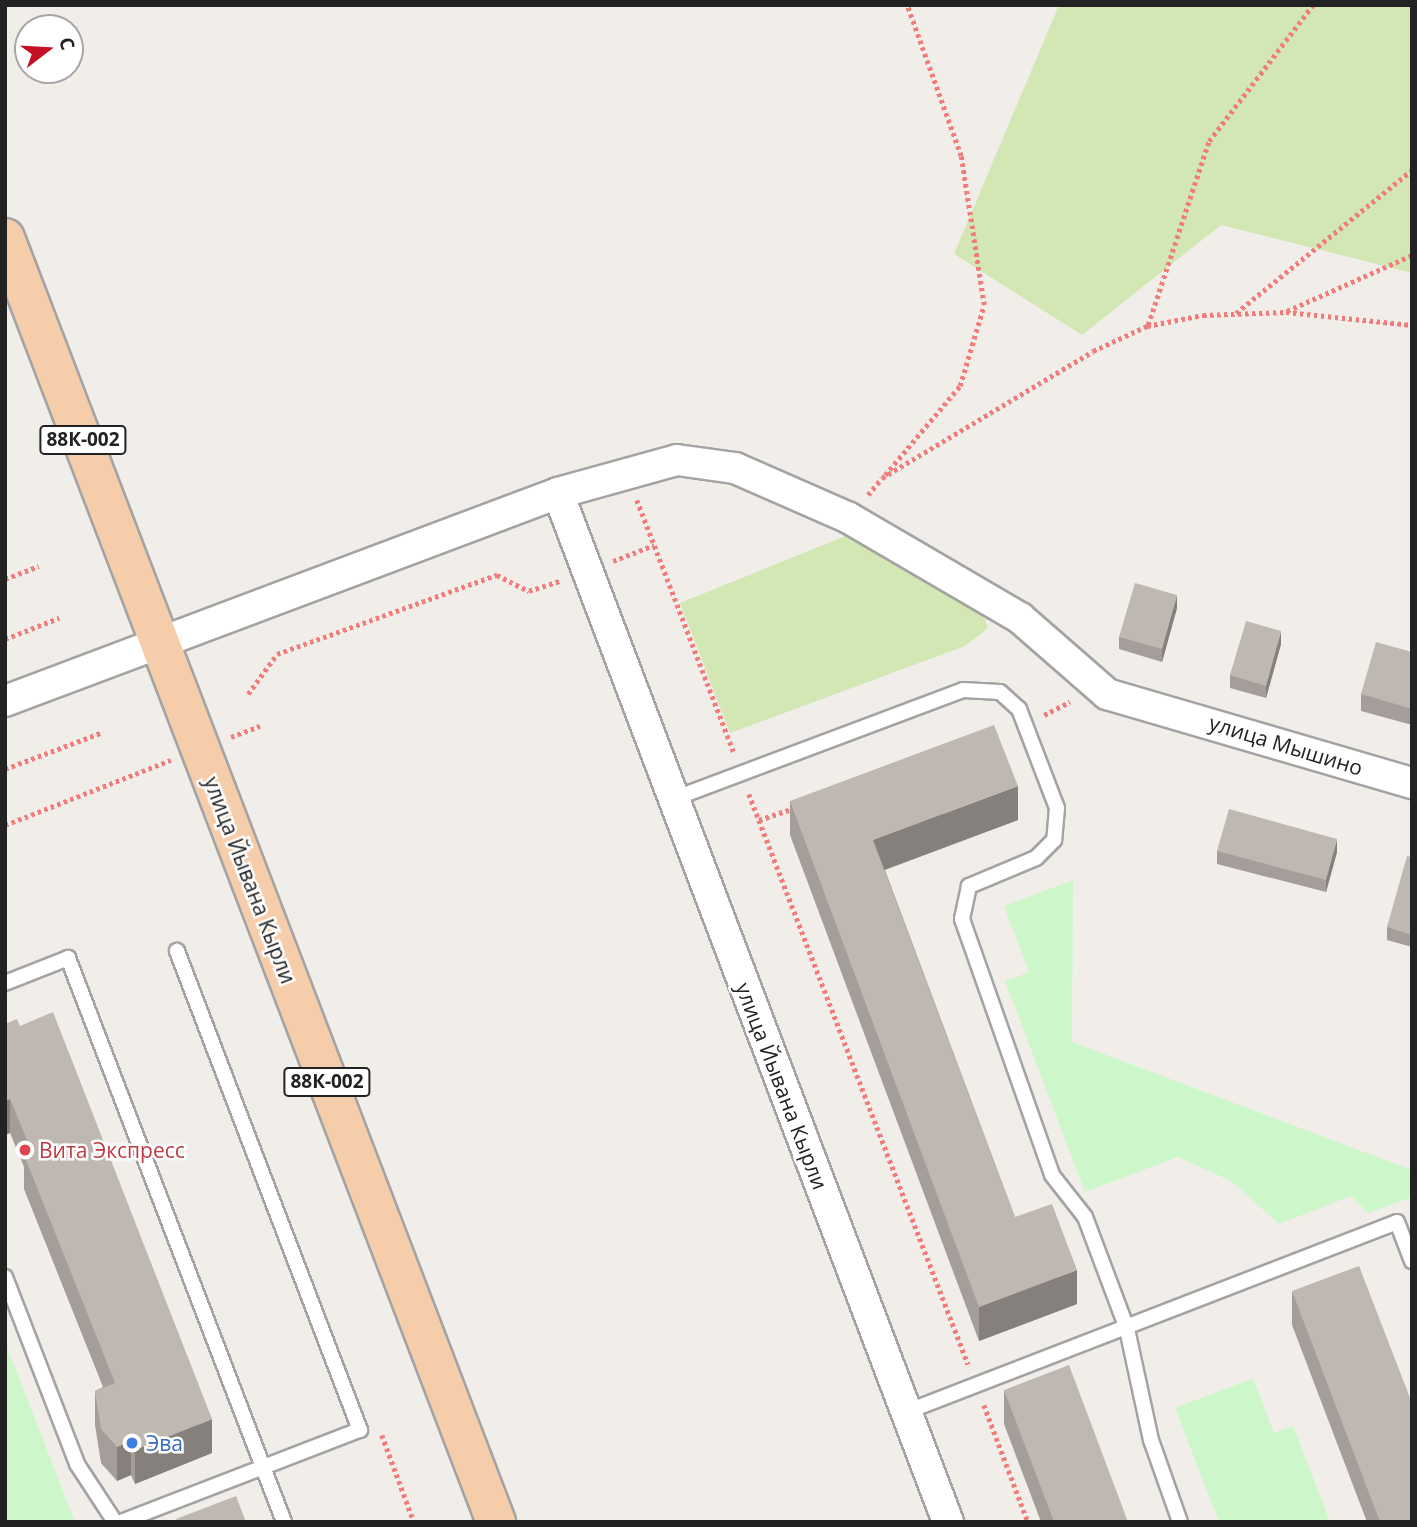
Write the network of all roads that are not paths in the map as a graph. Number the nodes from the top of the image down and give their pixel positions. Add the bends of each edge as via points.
1 (5, 238) edge
2 (558, 493) junction
3 (160, 642) junction
4 (5, 701) edge
5 (1412, 783) edge
6 (673, 799) junction
7 (177, 951) dead end
8 (5, 983) edge
9 (1412, 1261) edge
10 (5, 1277) edge
11 (1127, 1329) junction
12 (906, 1412) junction
13 (263, 1467) junction
14 (115, 1522) edge
15 (121, 1522) edge
16 (284, 1522) edge
17 (496, 1522) edge
18 (948, 1522) edge
19 (1180, 1522) edge

1 - 3 main road, улица Йывана Кырли / 88К-002
2 - 3 street, улица Мышино
2 - 5 street, улица Мышино via 626,469 677,460 735,468 849,518 1020,618 1107,694
2 - 6 street, улица Йывана Кырли
3 - 4 street, улица Мышино
3 - 17 main road, улица Йывана Кырли / 88К-002
6 - 11 lane via 975,688 1000,692 1025,722 1058,808 1055,840 1035,858 969,886 962,919 1052,1175 1085,1217
6 - 12 street, улица Йывана Кырли
7 - 13 lane via 360,1430
8 - 13 lane via 68,958
9 - 11 lane via 1397,1222
10 - 14 lane via 77,1464
11 - 12 lane
11 - 19 lane via 1151,1440
12 - 18 street, улица Йывана Кырли
13 - 15 lane
13 - 16 lane

